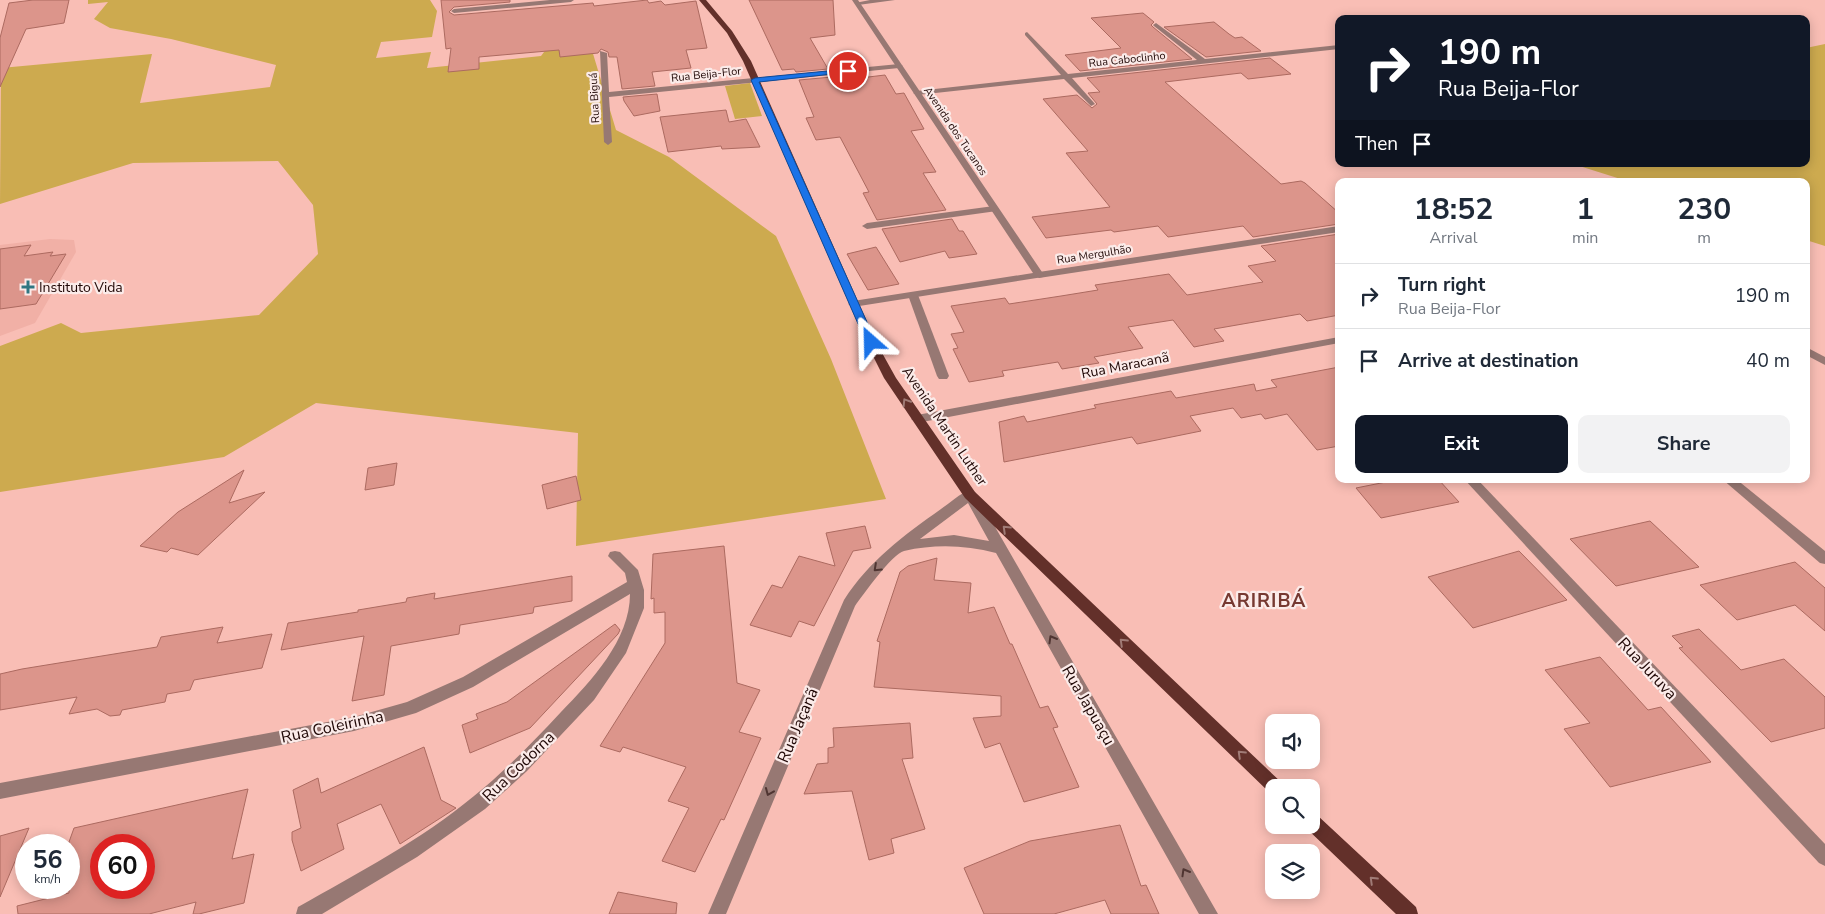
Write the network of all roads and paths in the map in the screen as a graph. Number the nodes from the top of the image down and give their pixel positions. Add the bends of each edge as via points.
1 (571, 0) edge
2 (702, 0) edge
3 (892, 0) edge
4 (856, 2) edge
5 (454, 11) dead end
6 (1156, 25) dead end
7 (1027, 34) dead end
8 (1335, 47) edge
9 (603, 53) dead end
10 (1204, 62) junction
11 (899, 66) junction
12 (1067, 77) junction
13 (755, 80) junction
14 (917, 93) junction
15 (605, 95) junction
16 (1091, 104) dead end
17 (608, 142) dead end
18 (994, 209) junction
19 (867, 226) dead end
20 (1335, 230) edge
21 (1039, 275) junction
22 (913, 295) junction
23 (853, 304) junction
24 (1335, 341) edge
25 (1810, 353) edge
26 (1825, 362) edge
27 (943, 376) dead end
28 (917, 419) junction
29 (1474, 483) edge
30 (1733, 483) edge
31 (970, 495) junction
32 (1000, 549) junction
33 (898, 550) junction
34 (615, 556) dead end
35 (1825, 559) edge
36 (635, 584) junction
37 (1267, 779) edge
38 (0, 791) edge
39 (1320, 830) edge
40 (1825, 857) edge
41 (305, 914) edge
42 (717, 914) edge
43 (1209, 914) edge
44 (1408, 914) edge

1 - 5 street
2 - 13 main road, Avenida Martin Luther via 730,32
3 - 4 street
4 - 11 street, Avenida dos Tucanos
6 - 10 street
7 - 12 street
8 - 10 street, Rua Caboclinho
9 - 15 street, Rua Biguá
10 - 12 street, Rua Caboclinho
11 - 13 street, Rua Beija-Flor
11 - 14 street, Avenida dos Tucanos
12 - 14 street, Rua Caboclinho
12 - 16 street
13 - 15 street, Rua Beija-Flor
13 - 23 main road, Avenida Martin Luther
14 - 18 street, Avenida dos Tucanos
15 - 17 street, Rua Biguá
18 - 19 street
18 - 21 street, Avenida dos Tucanos
20 - 21 street, Rua Mergulhão
21 - 22 street, Rua Mergulhão
22 - 23 street, Rua Mergulhão
22 - 27 street
28 -> 23 main road, Avenida Martin Luther via 890,378
24 - 28 street, Rua Maracanã
25 - 26 street
28 - 31 main road, Avenida Martin Luther
29 - 40 street, Rua Juruva
30 - 35 street
31 - 32 street, Rua Japuaçu
31 - 33 street, Rua Jaçanã
37 -> 31 main road, Avenida Martin Luther
32 - 33 street, Rua Jaçanã via 966,540 931,540
43 -> 32 street, Rua Japuaçu
33 -> 42 street, Rua Jaçanã via 858,587 849,604
34 - 36 street, Rua Codorna via 631,570
36 - 38 street, Rua Coleirinha via 468,682 410,708 354,724
36 - 41 street, Rua Codorna via 637,608 621,649 588,695 521,766 478,803 411,851
44 -> 39 main road

